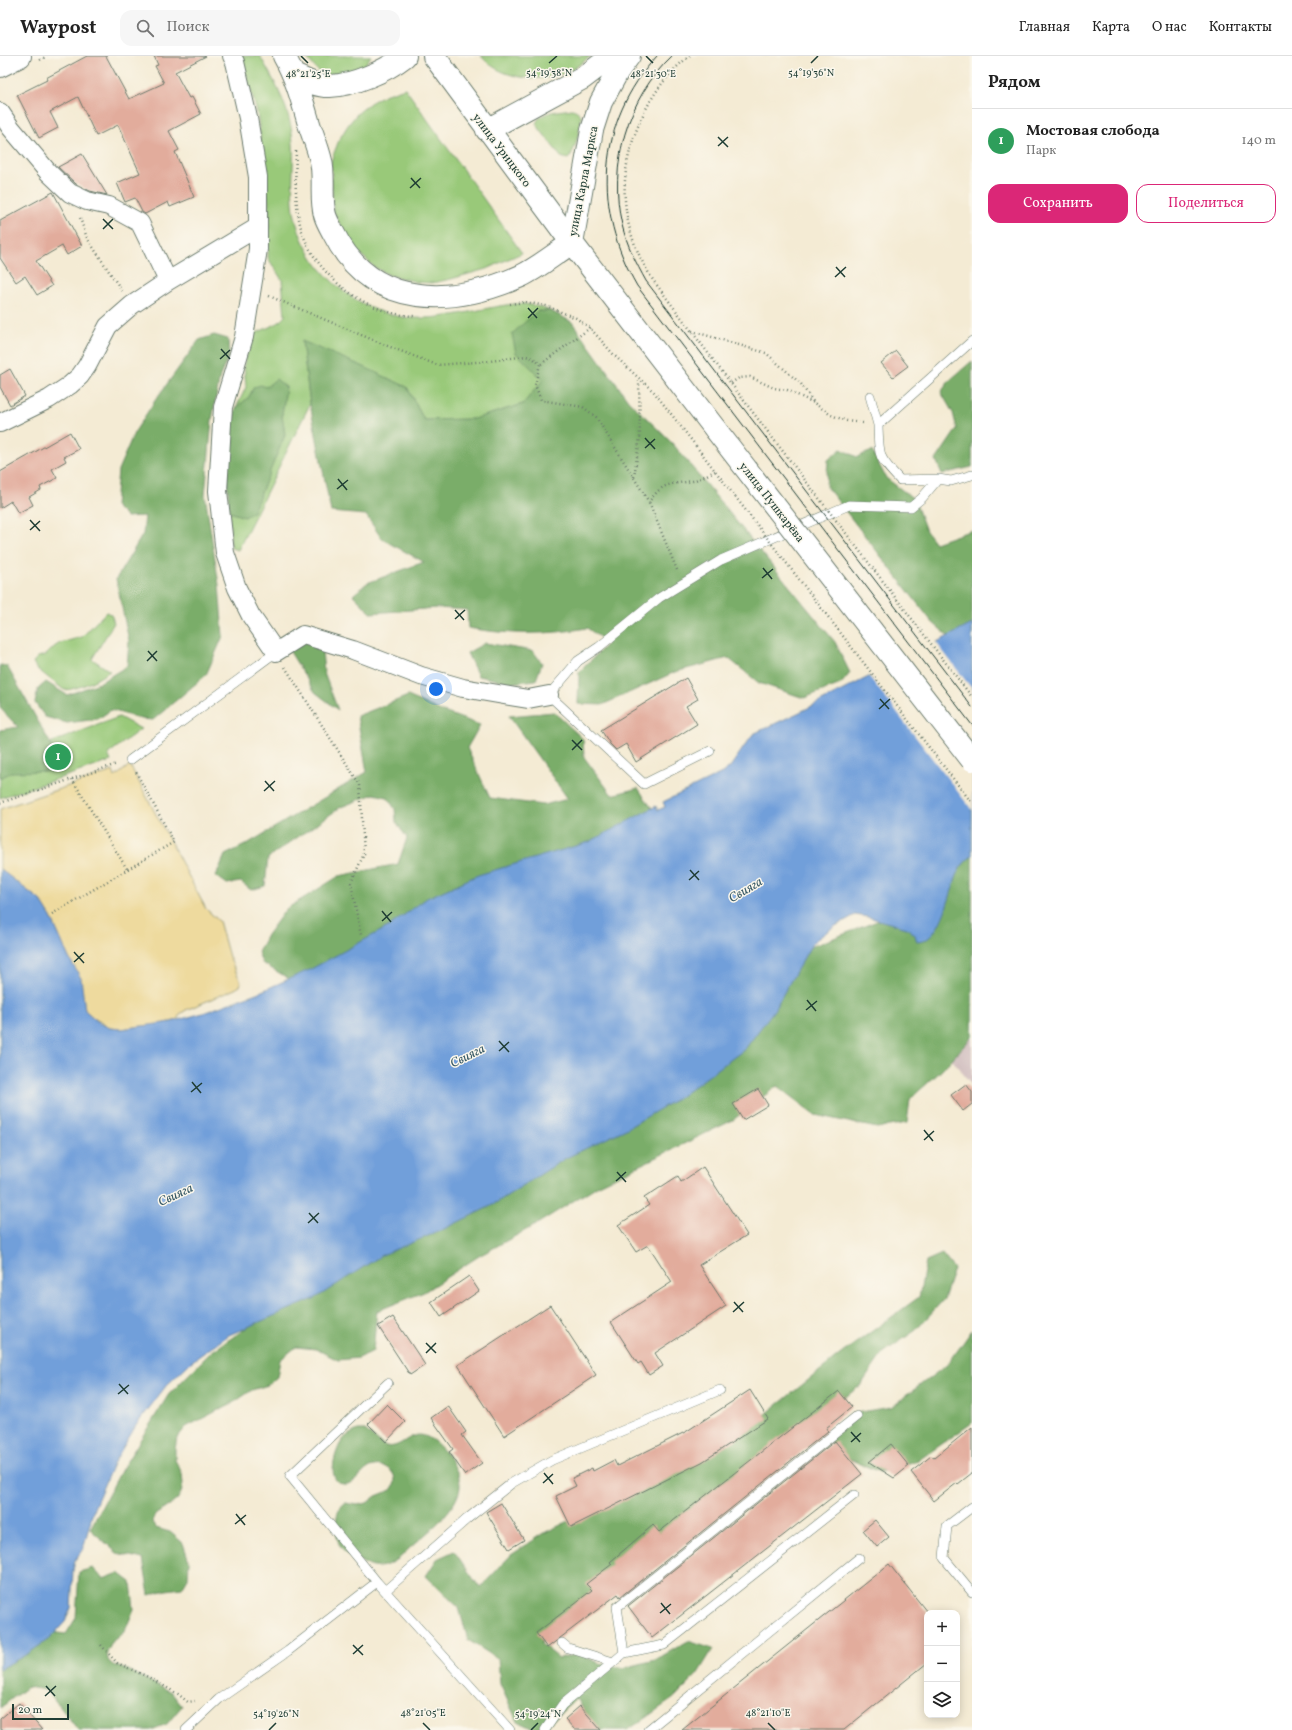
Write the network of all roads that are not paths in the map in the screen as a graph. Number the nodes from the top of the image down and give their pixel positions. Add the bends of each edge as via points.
1 (20, 56) edge
2 (232, 56) edge
3 (284, 56) edge
4 (405, 56) edge
5 (434, 56) edge
6 (612, 56) edge
7 (629, 56) edge
8 (0, 66) edge
9 (294, 75) junction
10 (0, 112) edge
11 (487, 130) junction
12 (258, 227) junction
13 (572, 243) junction
14 (168, 281) junction
15 (972, 341) edge
16 (870, 396) dead end
17 (0, 423) edge
18 (878, 425) junction
19 (972, 475) edge
20 (938, 479) junction
21 (276, 652) junction
22 (549, 695) junction
23 (710, 751) dead end
24 (130, 760) road end
25 (972, 760) edge
26 (388, 1383) dead end
27 (720, 1390) dead end
28 (857, 1416) dead end
29 (854, 1494) dead end
30 (972, 1507) edge
31 (859, 1558) dead end
32 (377, 1582) junction
33 (385, 1591) junction
34 (972, 1592) edge
35 (562, 1643) dead end
36 (624, 1653) junction
37 (613, 1662) junction
38 (186, 1730) edge
39 (510, 1730) edge
40 (544, 1730) edge
41 (648, 1730) edge

1 - 8 main road
2 - 12 street via 248,118 257,170
3 - 9 main road
4 - 9 main road via 372,75 329,86
5 - 11 main road, улица Урицкого
6 - 11 main road via 583,78
7 - 13 main road, улица Карла Маркса via 601,102 592,130
9 - 13 main road via 321,162 325,215 340,246 354,265 368,276 398,291 417,296 463,294 522,275
10 - 14 street via 48,172 70,193 86,201 109,206 140,222
11 - 13 main road, улица Урицкого
12 - 14 street
12 - 21 street via 258,249 244,337 223,407 218,491 225,553 237,588 251,616
13 - 25 main road, улица Пушкарёва, bridge
14 - 17 street via 132,305 108,326 87,366 75,381 49,399
15 - 18 lane
16 - 18 lane
18 - 20 lane via 879,454 883,463 900,480
19 - 20 lane via 951,480
20 - 22 lane via 911,507 849,505 721,560 659,598 599,647 578,660
21 - 22 street via 303,635 462,688 528,699
21 - 24 lane
22 - 23 lane via 644,784
26 - 32 lane via 290,1476
27 - 33 lane via 552,1460 512,1483
28 - 36 lane via 616,1607
29 - 36 lane via 664,1645
30 - 34 lane via 947,1526 944,1558
31 - 41 lane
32 - 33 lane
32 - 38 lane via 288,1651 219,1699
33 - 39 lane
35 - 37 lane via 568,1648
36 - 37 lane
37 - 40 lane via 562,1705

